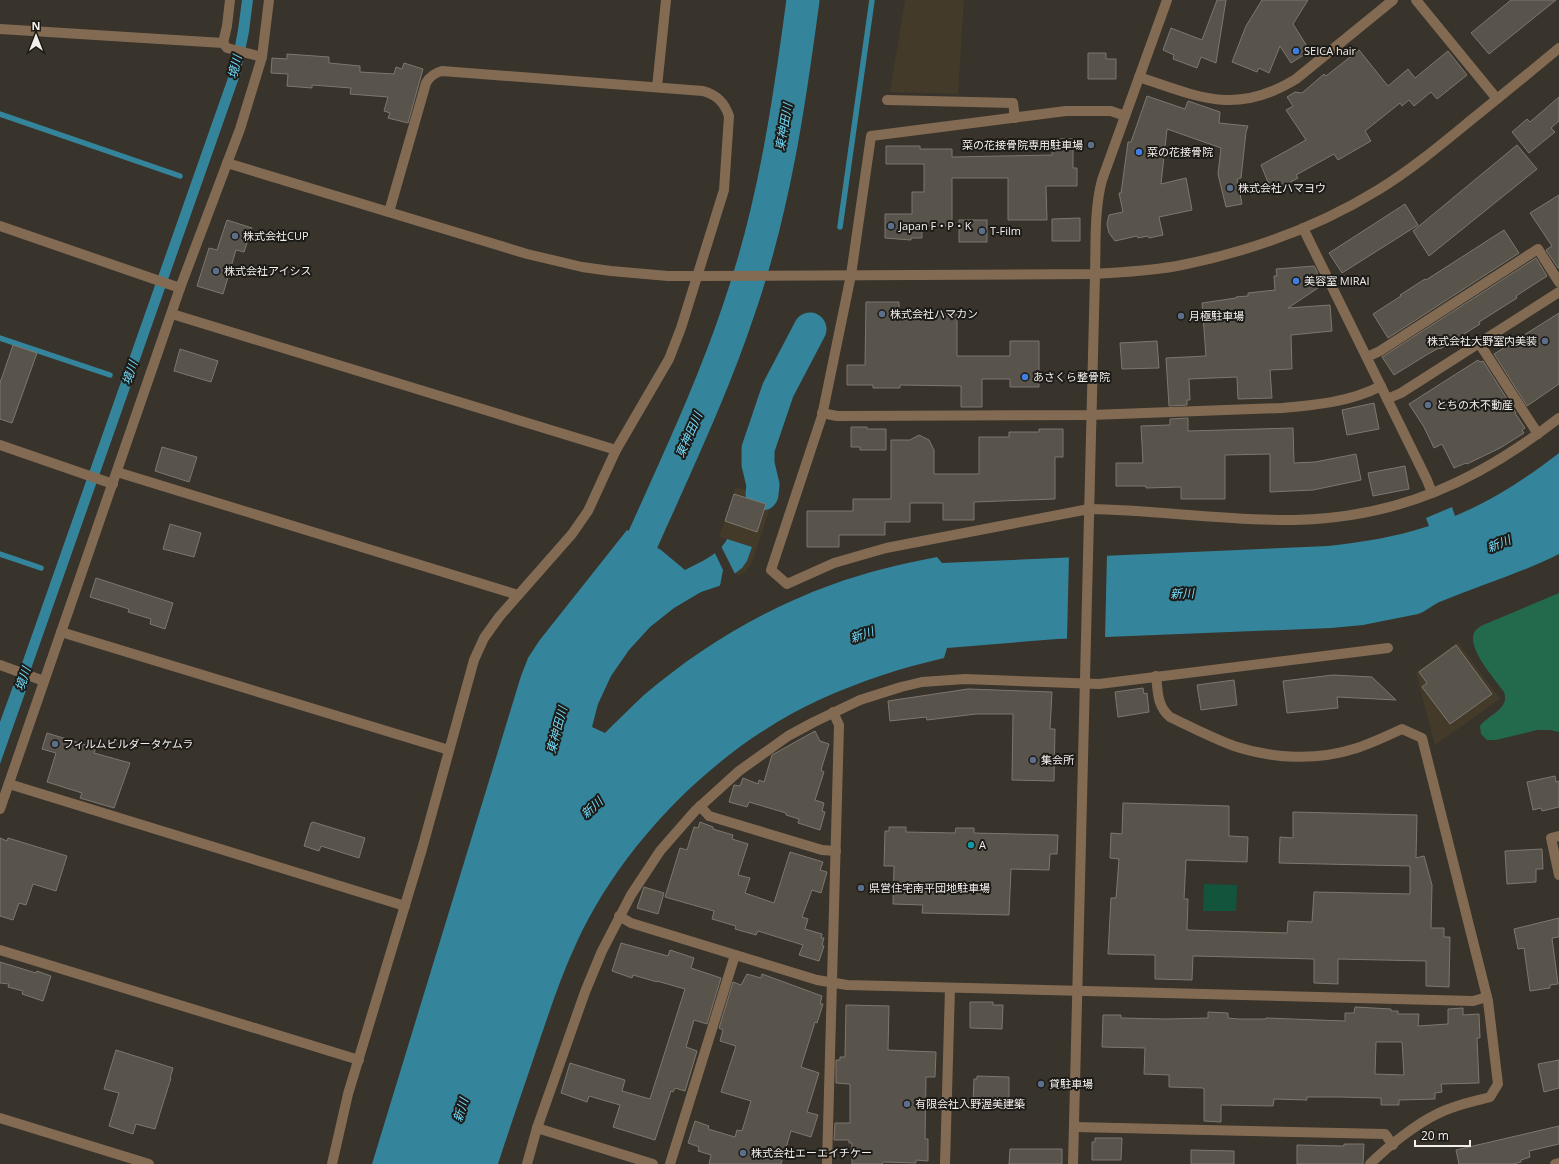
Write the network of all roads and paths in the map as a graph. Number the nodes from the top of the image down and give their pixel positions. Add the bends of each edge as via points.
1 (230, 0) edge
2 (269, 0) edge
3 (666, 0) edge
4 (1167, 0) edge
5 (1393, 0) edge
6 (1416, 0) edge
7 (0, 29) edge
8 (227, 46) junction
9 (1559, 48) edge
10 (262, 57) junction
11 (1139, 77) junction
12 (657, 87) junction
13 (1497, 99) junction
14 (888, 100) dead end
15 (1125, 116) junction
16 (1014, 118) junction
17 (227, 163) junction
18 (389, 212) junction
19 (0, 226) edge
20 (1303, 228) junction
21 (1095, 274) junction
22 (851, 275) junction
23 (696, 276) junction
24 (1559, 282) edge
25 (176, 287) junction
26 (1559, 292) edge
27 (172, 314) junction
28 (1478, 343) junction
29 (1367, 357) junction
30 (1381, 386) junction
31 (1387, 399) junction
32 (822, 413) junction
33 (1091, 415) junction
34 (1559, 418) edge
35 (1538, 434) junction
36 (0, 445) edge
37 (616, 450) junction
38 (117, 472) junction
39 (108, 482) junction
40 (1432, 494) junction
41 (1089, 509) junction
42 (518, 595) junction
43 (61, 632) junction
44 (1388, 648) dead end
45 (0, 665) edge
46 (1156, 676) junction
47 (39, 679) junction
48 (1085, 684) junction
49 (833, 712) junction
50 (448, 750) junction
51 (9, 784) junction
52 (700, 806) junction
53 (0, 809) edge
54 (1559, 836) edge
55 (836, 851) junction
56 (1559, 875) edge
57 (405, 906) junction
58 (619, 916) junction
59 (0, 950) edge
60 (735, 955) junction
61 (832, 983) junction
62 (950, 988) junction
63 (1077, 991) junction
64 (1486, 997) junction
65 (359, 1060) junction
66 (0, 1118) edge
67 (1074, 1126) junction
68 (537, 1128) junction
69 (1393, 1145) junction
70 (1559, 1163) edge
71 (149, 1164) edge
72 (332, 1164) edge
73 (526, 1164) edge
74 (653, 1164) edge
75 (670, 1164) edge
76 (827, 1164) edge
77 (945, 1164) edge
78 (1073, 1164) edge
79 (1370, 1164) edge
80 (1555, 1164) edge

1 - 8 street
2 - 10 street
3 - 12 street
4 - 11 street
5 - 11 street via 1296,80 1263,96 1246,100 1210,99
6 - 13 street
7 - 8 street
8 - 10 street
9 - 13 street
10 - 17 street
11 - 15 street
12 - 18 street via 448,71 435,73 426,83
12 - 23 street via 712,93 726,107 729,116 724,190
13 - 20 street via 1402,174 1354,204
14 - 16 street via 1012,103
15 - 16 street via 1111,111 1066,111
15 - 21 street via 1098,195
16 - 22 street via 872,136
17 - 18 street
17 - 25 street
18 - 23 street via 568,264 639,274
19 - 25 street
20 - 21 street via 1220,257 1138,272
20 - 29 street
21 - 22 street
21 - 33 street
22 - 23 street
22 - 32 street
23 - 37 street via 671,354
24 - 29 street via 1538,249
25 - 27 street
26 - 28 street
27 - 37 street
27 - 38 street
28 - 31 street via 1401,393
28 - 35 street
29 - 30 street
30 - 31 street
30 - 33 street via 1368,393 1312,406
31 - 40 street
32 - 33 street via 837,416
32 - 41 street via 771,570 787,584 834,564 886,548
33 - 41 street
34 - 35 street
35 - 40 street via 1484,470
36 - 39 street
37 - 42 street via 588,511 564,544
38 - 39 street
38 - 42 street
39 - 43 street
40 - 41 street via 1379,510 1312,519 1237,518
41 - 48 street
42 - 50 street via 484,638 474,660
43 - 47 street
43 - 50 street
44 - 46 street
45 - 47 street
46 - 48 street
46 - 64 street via 1159,702 1163,711 1170,717 1253,752 1274,756 1316,756 1357,748 1402,729 1422,738
47 - 51 street
48 - 49 street via 986,679 943,680 880,692
48 - 63 street
49 - 52 street via 788,736 763,753
49 - 55 street via 839,725
50 - 57 street
51 - 53 street
51 - 57 street
52 - 55 street via 709,816 822,850
52 - 58 street via 660,852
54 - 56 street via 1551,838
55 - 61 street
57 - 65 street
58 - 60 street via 631,923
58 - 68 street via 585,992
59 - 65 street
60 - 61 street
60 - 75 street
61 - 62 street
61 - 76 street
62 - 63 street
62 - 77 street
63 - 64 street via 1473,1000
63 - 67 street
64 - 69 street via 1498,1084 1490,1097 1454,1106 1437,1114
65 - 72 street via 348,1094
66 - 71 street
67 - 69 street via 1385,1134
67 - 78 street
68 - 73 street
68 - 74 street
69 - 79 street
70 - 80 street

